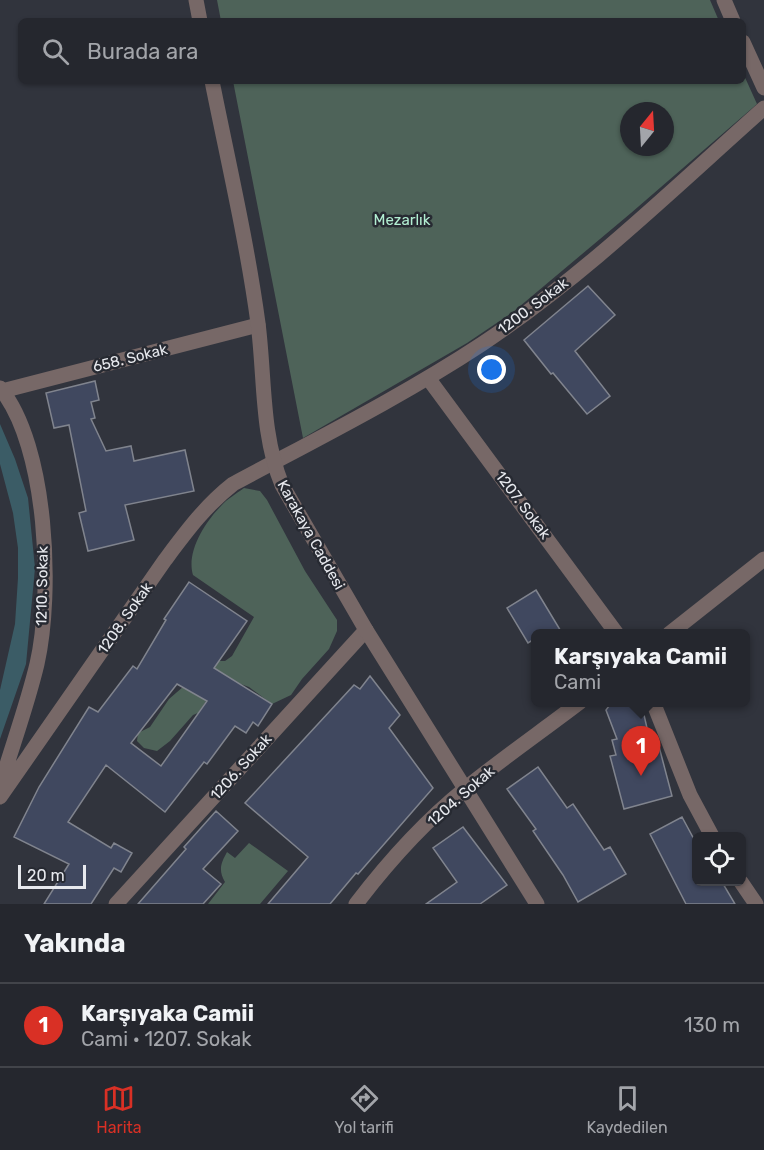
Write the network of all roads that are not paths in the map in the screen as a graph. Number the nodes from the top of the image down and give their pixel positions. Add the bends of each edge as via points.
1 (196, 0) edge
2 (724, 0) edge
3 (199, 18) edge
4 (732, 18) edge
5 (746, 49) edge
6 (213, 84) edge
7 (764, 88) edge
8 (764, 108) edge
9 (258, 325) junction
10 (428, 378) junction
11 (1, 389) edge
12 (273, 463) junction
13 (764, 558) edge
14 (614, 629) edge
15 (674, 629) edge
16 (366, 630) junction
17 (572, 707) edge
18 (655, 707) edge
19 (0, 787) edge
20 (466, 788) junction
21 (0, 797) edge
22 (708, 832) edge
23 (744, 886) edge
24 (116, 904) edge
25 (356, 904) edge
26 (537, 904) edge
27 (756, 904) edge

1 - 3 street
2 - 4 street
5 - 7 street
6 - 9 street, Karakaya Caddesi
8 - 10 street, 1200. Sokak via 584,267 526,312
9 - 11 street, 658. Sokak
9 - 12 street, Karakaya Caddesi
10 - 12 street, 1200. Sokak
10 - 14 street, 1207. Sokak
11 - 19 street, 1210. Sokak via 21,427 37,480 42,509 44,617 37,664
12 - 16 street, Karakaya Caddesi
12 - 21 street, 1208. Sokak via 233,484 193,523
13 - 15 street
16 - 20 street, Karakaya Caddesi
16 - 24 street, 1206. Sokak
17 - 20 street, 1204. Sokak
18 - 22 street
20 - 25 street, 1204. Sokak via 434,817
20 - 26 street, Karakaya Caddesi
23 - 27 street

